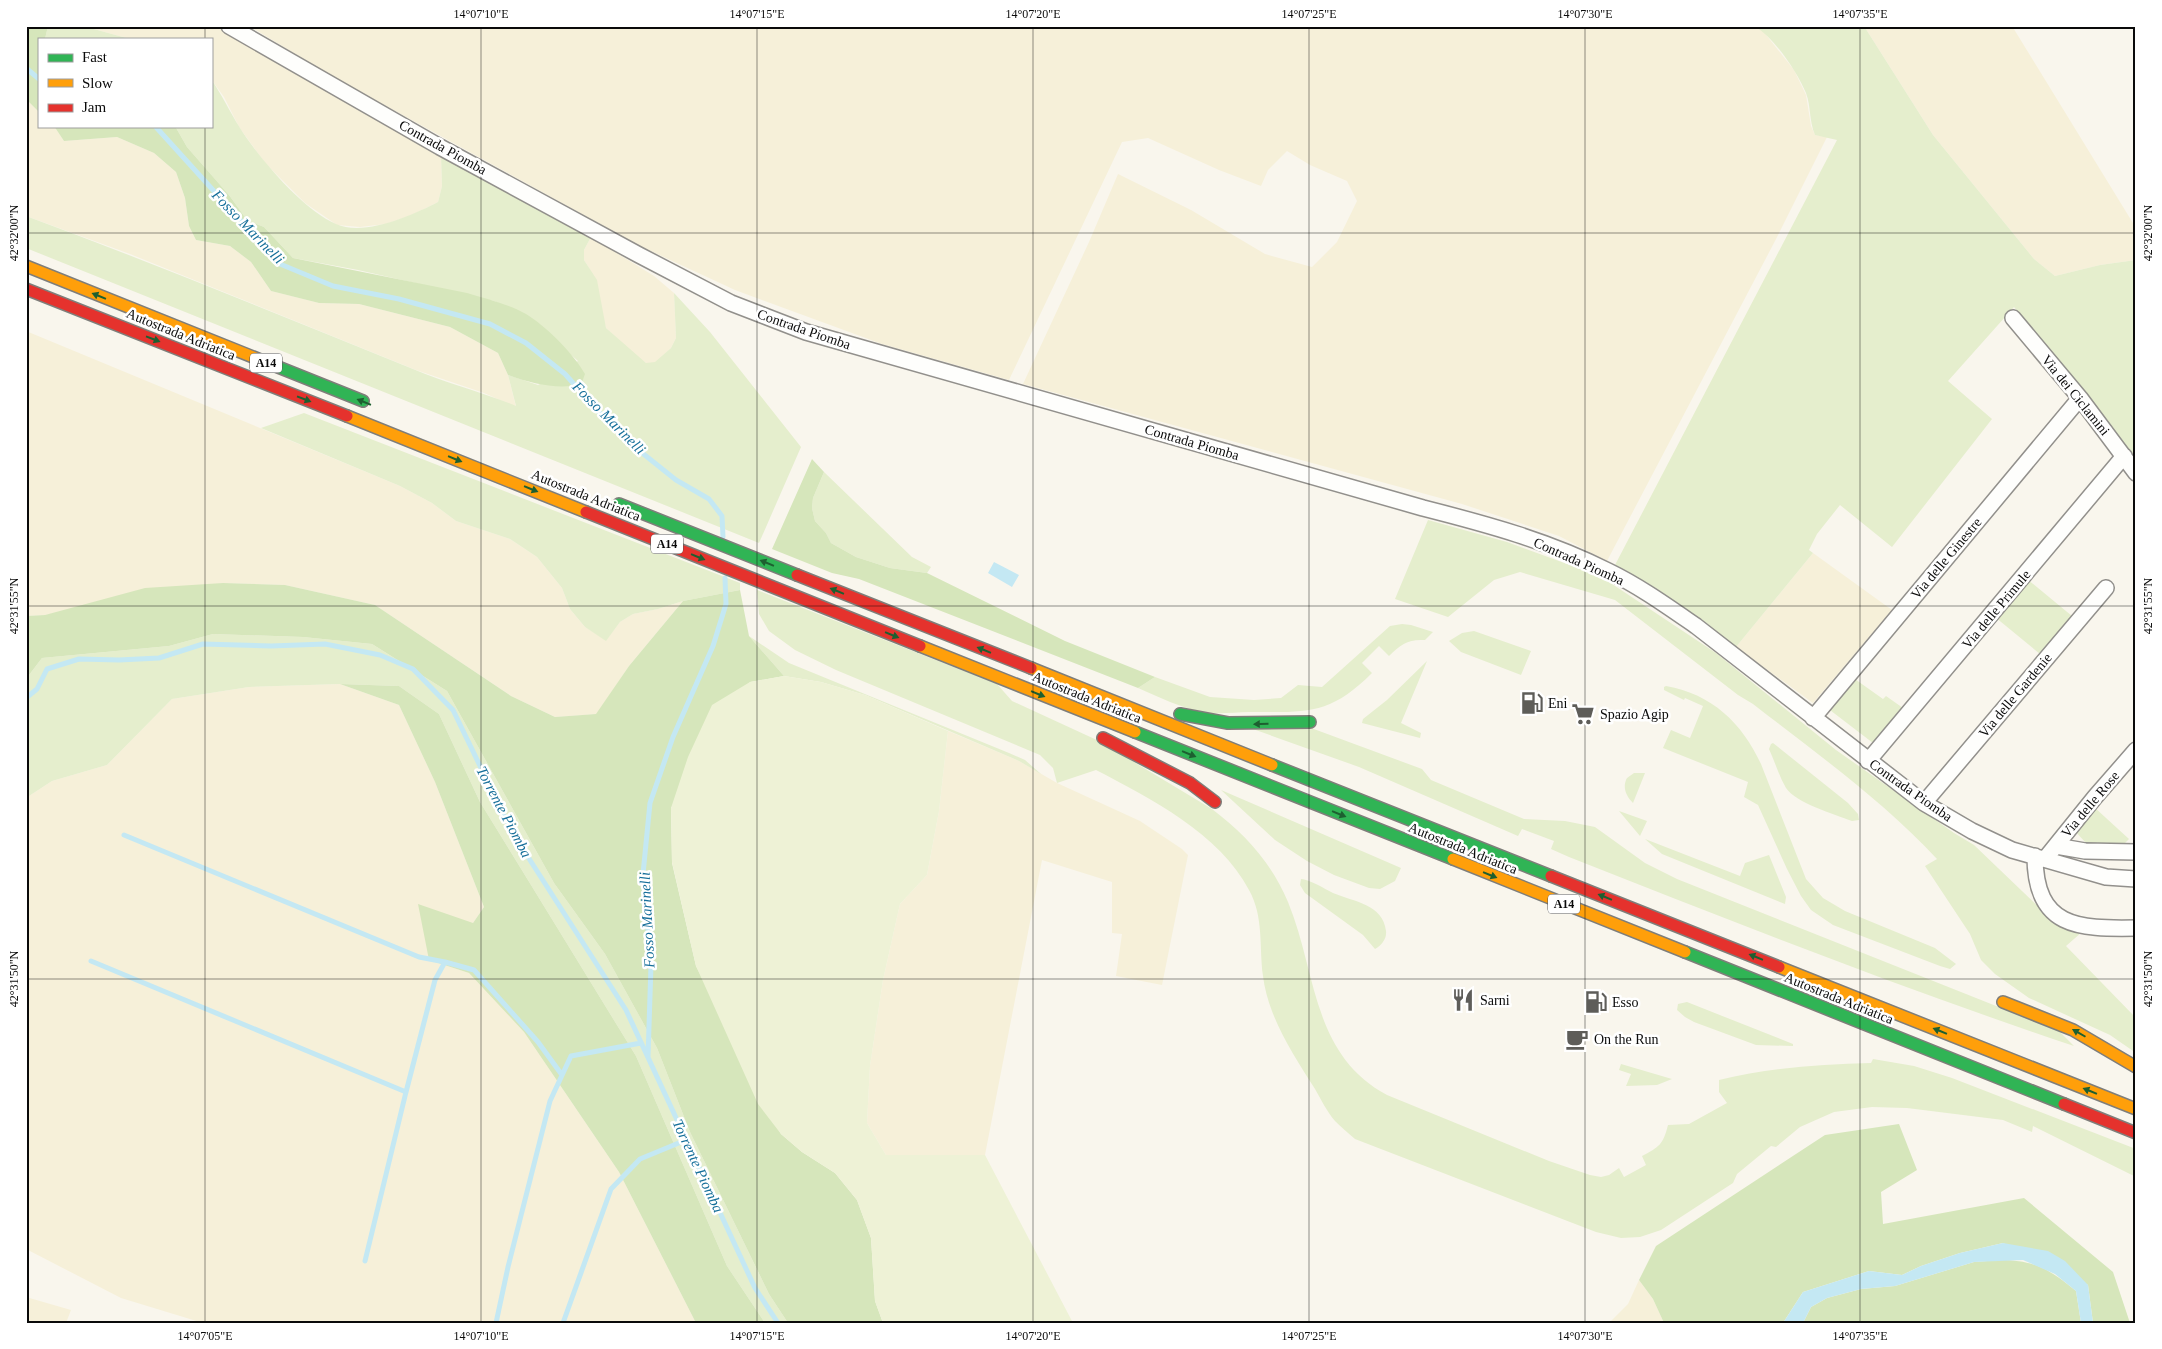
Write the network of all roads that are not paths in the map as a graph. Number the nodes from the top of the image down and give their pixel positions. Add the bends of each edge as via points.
1 (229, 26) edge
2 (26, 266) edge
3 (26, 289) edge
4 (2013, 318) dead end
5 (2080, 398) junction
6 (372, 405) dead end
7 (2124, 456) junction
8 (2136, 473) edge
9 (608, 500) dead end
10 (2106, 588) dead end
11 (993, 675) junction
12 (1061, 682) junction
13 (1009, 693) dead end
14 (1134, 697) dead end
15 (1169, 710) dead end
16 (1813, 718) junction
17 (1310, 722) dead end
18 (1094, 733) dead end
19 (2136, 750) edge
20 (1868, 761) junction
21 (1215, 802) dead end
22 (1924, 803) junction
23 (2056, 846) junction
24 (2136, 852) edge
25 (2040, 858) junction
26 (2136, 879) edge
27 (2136, 928) edge
28 (2003, 1002) dead end
29 (2136, 1067) edge
30 (2136, 1109) edge
31 (2135, 1133) edge
32 (2107, 1134) dead end

1 - 16 street, Contrada Piomba via 449,151 740,307 806,332 1486,524 1555,548 1608,571 1659,600
6 -> 2 highway, Autostrada Adriatica / A14
3 -> 11 highway, Autostrada Adriatica / A14
4 - 5 street, Via dei Ciclamini
5 - 7 street, Via dei Ciclamini
5 - 16 street, Via delle Ginestre
7 - 8 street, Via dei Ciclamini
7 - 20 street, Via delle Primule
12 -> 9 highway, Autostrada Adriatica / A14
10 - 22 street, Via delle Gardenie
11 - 13 highway
11 -> 31 highway, Autostrada Adriatica / A14
12 - 14 highway via 1081,676
30 -> 12 highway, Autostrada Adriatica / A14
17 -> 15 highway via 1232,724 1196,719
16 - 20 street, Contrada Piomba
18 - 21 highway via 1190,783
19 - 23 street, Via delle Rose
20 - 22 street, Contrada Piomba
22 - 25 street, Contrada Piomba via 1981,836
23 - 24 street via 2084,851
23 - 25 street, Via delle Rose
25 - 26 street, Contrada Piomba via 2106,877
25 - 27 street via 2035,874 2040,892 2057,915 2068,923 2083,927
29 -> 28 highway via 2073,1030
31 - 32 highway

